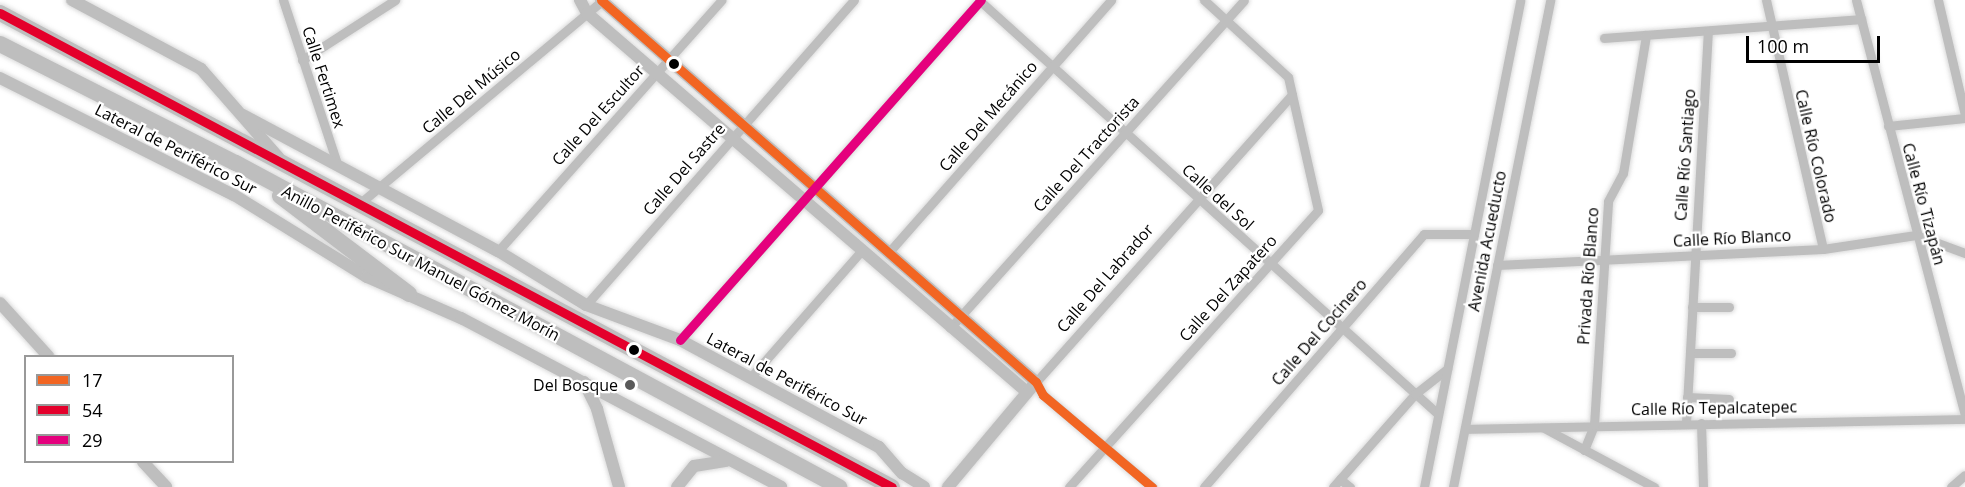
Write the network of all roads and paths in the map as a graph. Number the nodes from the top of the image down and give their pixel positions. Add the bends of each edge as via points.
1 (72, 0) edge
2 (283, 0) edge
3 (395, 0) edge
4 (580, 0) edge
5 (602, 0) edge
6 (722, 0) edge
7 (854, 0) edge
8 (980, 0) edge
9 (1111, 0) edge
10 (1204, 0) edge
11 (1244, 0) edge
12 (1520, 0) edge
13 (1550, 0) edge
14 (1766, 0) edge
15 (1856, 0) edge
16 (1938, 0) edge
17 (0, 13) edge
18 (587, 13) junction
19 (1861, 19) junction
20 (1226, 20) junction
21 (1770, 28) junction
22 (1708, 32) junction
23 (1646, 35) junction
24 (1604, 38) dead end
25 (0, 44) edge
26 (0, 53) edge
27 (669, 59) junction
28 (302, 60) junction
29 (1051, 66) junction
30 (656, 73) junction
31 (60, 75) junction
32 (0, 78) edge
33 (1292, 95) junction
34 (243, 115) junction
35 (1965, 117) edge
36 (743, 125) junction
37 (1888, 126) junction
38 (1125, 133) junction
39 (731, 138) junction
40 (236, 163) junction
41 (337, 163) junction
42 (283, 164) junction
43 (380, 186) junction
44 (815, 188) junction
45 (1196, 198) junction
46 (803, 201) junction
47 (359, 204) junction
48 (1474, 234) junction
49 (1916, 235) junction
50 (1823, 249) junction
51 (498, 251) junction
52 (861, 251) junction
53 (889, 252) junction
54 (1965, 253) edge
55 (1694, 256) junction
56 (1603, 258) junction
57 (1269, 265) junction
58 (1497, 265) junction
59 (410, 294) junction
60 (0, 303) edge
61 (586, 305) junction
62 (1692, 307) junction
63 (1729, 307) dead end
64 (961, 315) junction
65 (950, 328) junction
66 (1341, 330) junction
67 (680, 340) junction
68 (1689, 353) junction
69 (1731, 354) dead end
70 (46, 355) edge
71 (1447, 369) junction
72 (750, 378) junction
73 (584, 382) junction
74 (1036, 382) junction
75 (1027, 392) junction
76 (1415, 394) junction
77 (1043, 395) junction
78 (1687, 397) junction
79 (1729, 399) dead end
80 (1438, 414) junction
81 (1965, 417) edge
82 (1686, 423) junction
83 (1701, 423) junction
84 (1594, 425) junction
85 (1542, 426) junction
86 (1465, 429) junction
87 (1105, 448) junction
88 (1584, 450) junction
89 (733, 461) junction
90 (144, 463) edge
91 (1965, 475) edge
92 (1340, 479) junction
93 (166, 487) edge
94 (619, 487) edge
95 (677, 487) edge
96 (781, 487) edge
97 (839, 487) edge
98 (892, 487) edge
99 (924, 487) edge
100 (948, 487) edge
101 (1069, 487) edge
102 (1152, 487) edge
103 (1204, 487) edge
104 (1333, 487) edge
105 (1350, 487) edge
106 (1424, 487) edge
107 (1453, 487) edge
108 (1654, 487) edge
109 (1703, 487) edge
110 (1951, 487) edge

1 - 34 street via 201,69
2 - 28 street, Calle Fertimex
3 - 28 street
4 - 18 street
5 - 18 street, Calle Del Músico
5 - 27 street
6 - 27 street, Calle Del Escultor
7 - 36 street, Calle Del Sastre
8 - 29 street, Calle del Sol
8 - 44 street
9 - 29 street, Calle Del Mecánico
10 - 20 street
11 - 20 street, Calle Del Tractorista
12 - 48 street, Avenida Acueducto
13 - 58 street, Avenida Acueducto
14 - 21 street, Calle Río Colorado
15 - 19 street, Calle Río Tizapán
16 - 35 street
17 - 42 highway, Anillo Periférico Sur Manuel Gómez Morín
18 - 30 street
18 - 43 street, Calle Del Músico
19 - 21 street
19 - 37 street, Calle Río Tizapán
20 - 33 street, Calle Del Zapatero via 1288,77
20 - 38 street, Calle Del Tractorista
21 - 22 street
21 - 50 street, Calle Río Colorado
22 - 23 street
22 - 55 street, Calle Río Santiago
23 - 24 street
23 - 56 street, Privada Río Blanco via 1623,173 1608,201
25 - 31 highway, Anillo Periférico Sur Manuel Gómez Morín
26 - 31 highway
27 - 30 street, Calle Del Escultor
27 - 36 street
28 - 41 street, Calle Fertimex
29 - 38 street, Calle del Sol
29 - 53 street, Calle Del Mecánico
30 - 39 street
30 - 51 street, Calle Del Escultor
31 - 40 highway, Anillo Periférico Sur Manuel Gómez Morín
32 - 59 street, Lateral de Periférico Sur via 234,195 367,277
33 - 45 street, Calle Del Labrador
33 - 57 street, Calle Del Zapatero via 1318,210
34 - 41 street, Lateral de Periférico Sur
34 - 42 street
35 - 37 street
36 - 39 street, Calle Del Sastre
36 - 44 street
37 - 49 street, Calle Río Tizapán
38 - 45 street, Calle del Sol
38 - 64 street, Calle Del Tractorista
39 - 46 street
39 - 61 street, Calle Del Sastre
40 - 59 highway
40 - 97 highway, Anillo Periférico Sur Manuel Gómez Morín
41 - 43 street, Lateral de Periférico Sur
42 - 47 highway, Anillo Periférico Sur Manuel Gómez Morín
43 - 47 street, Calle Del Músico
43 - 51 street, Lateral de Periférico Sur
44 - 46 street
44 - 53 street
45 - 57 street, Calle del Sol
45 - 74 street, Calle Del Labrador
46 - 52 street
46 - 67 street
47 - 98 highway, Anillo Periférico Sur Manuel Gómez Morín
48 - 66 street, Calle Del Cocinero via 1425,234
48 - 71 street, Avenida Acueducto
49 - 50 street, Calle Río Blanco
49 - 54 street, Calle Río Blanco
49 - 81 street, Calle Río Tizapán
50 - 55 street, Calle Río Blanco
51 - 61 street, Lateral de Periférico Sur
52 - 65 street
52 - 72 street
53 - 64 street
55 - 56 street, Calle Río Blanco
55 - 62 street, Calle Río Santiago
56 - 58 street, Calle Río Blanco
56 - 84 street, Privada Río Blanco
57 - 66 street, Calle del Sol
57 - 87 street, Calle Del Zapatero
58 - 86 street, Avenida Acueducto
59 - 73 street, Lateral de Periférico Sur
60 - 70 street
61 - 67 street, Lateral de Periférico Sur
62 - 63 street
62 - 68 street, Calle Río Santiago
64 - 65 street, Calle Del Tractorista
64 - 74 street
65 - 75 street
66 - 76 street, Calle del Sol
66 - 103 street, Calle Del Cocinero
67 - 72 street, Lateral de Periférico Sur
68 - 69 street
68 - 78 street, Calle Río Santiago
71 - 76 street
71 - 80 street, Avenida Acueducto
72 - 99 street, Lateral de Periférico Sur via 879,447 902,473
73 - 89 street, Lateral de Periférico Sur
73 - 94 street via 597,409
74 - 75 street, Calle Del Labrador
74 - 77 street
75 - 77 street
75 - 100 street, Calle Del Labrador
76 - 80 street, Calle del Sol
76 - 92 street
77 - 87 street
78 - 79 street
78 - 82 street, Calle Río Santiago
80 - 106 street, Avenida Acueducto
81 - 83 street, Calle Río Tepalcatepec
82 - 83 street, Calle Río Tepalcatepec
82 - 84 street, Calle Río Tepalcatepec
83 - 109 street
84 - 85 street, Calle Río Tepalcatepec
84 - 88 street, Privada Río Blanco
85 - 86 street, Calle Río Tepalcatepec
85 - 88 street
86 - 107 street, Avenida Acueducto
87 - 101 street, Calle Del Zapatero
87 - 102 street
88 - 108 street
89 - 95 street via 714,460 694,466
89 - 96 street, Lateral de Periférico Sur
90 - 93 street
91 - 110 street
92 - 104 street
92 - 105 street

